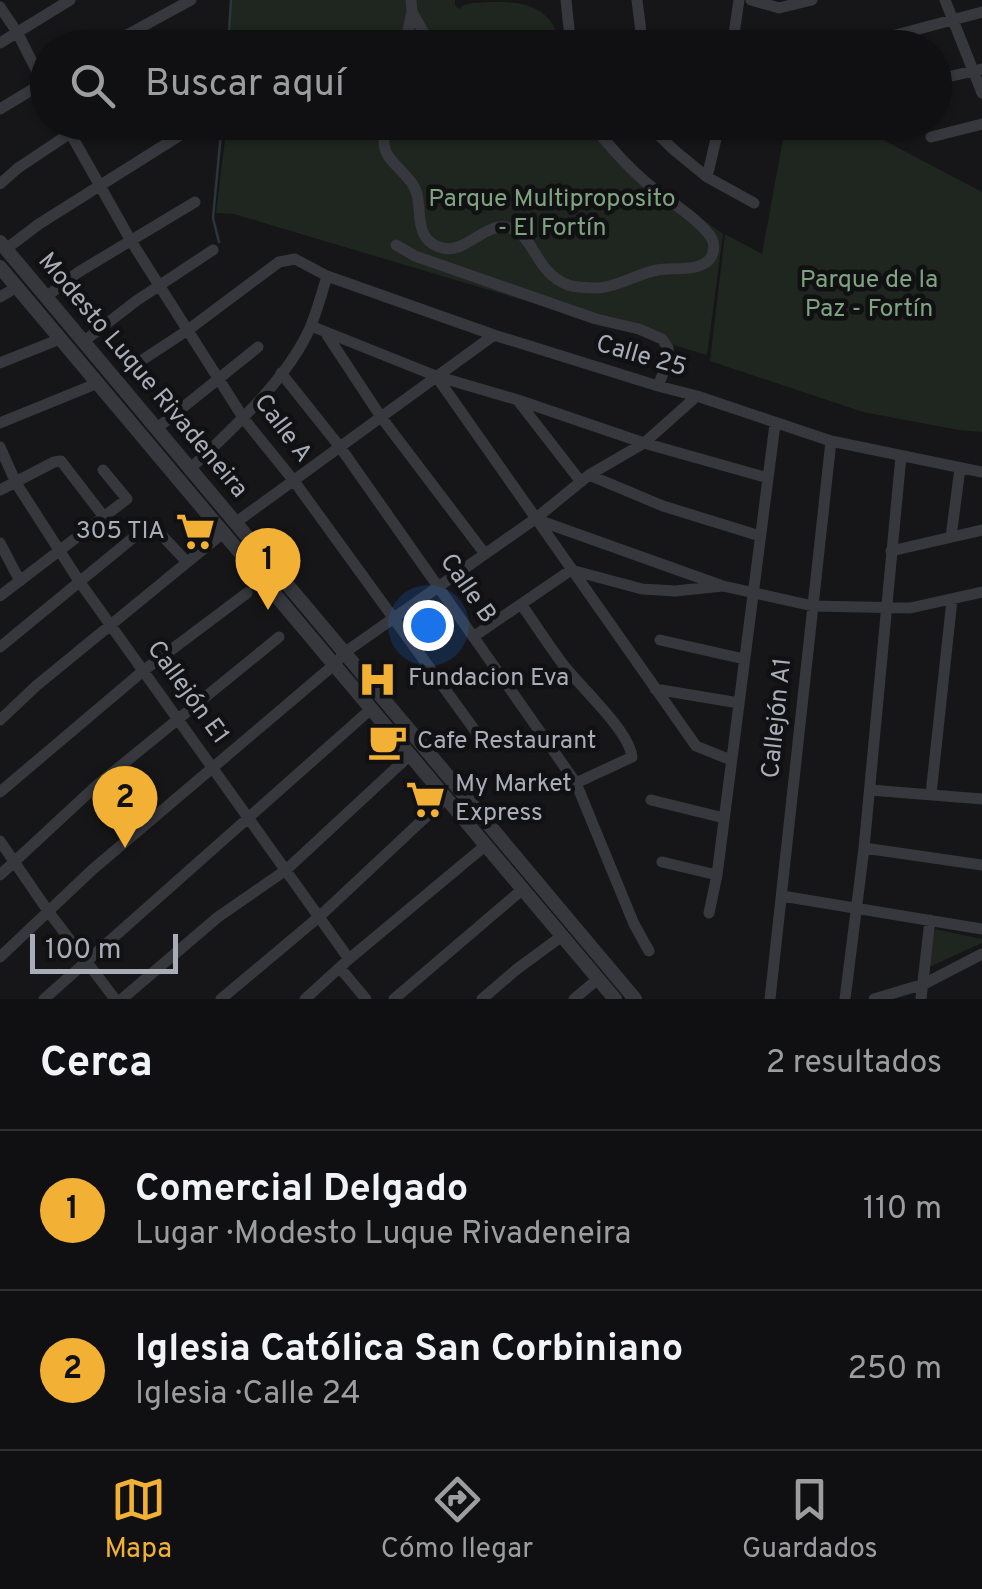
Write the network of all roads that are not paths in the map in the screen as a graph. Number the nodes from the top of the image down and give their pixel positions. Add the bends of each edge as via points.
1 (70, 0) edge
2 (191, 0) edge
3 (566, 0) edge
4 (637, 0) edge
5 (740, 0) edge
6 (751, 0) edge
7 (812, 0) edge
8 (945, 0) edge
9 (411, 6) edge
10 (0, 7) edge
11 (982, 12) edge
12 (952, 20) junction
13 (136, 30) edge
14 (423, 30) edge
15 (569, 30) edge
16 (643, 30) edge
17 (735, 30) edge
18 (914, 30) edge
19 (17, 32) junction
20 (0, 43) edge
21 (30, 56) edge
22 (978, 70) edge
23 (952, 76) edge
24 (30, 93) edge
25 (982, 93) edge
26 (0, 109) edge
27 (982, 124) edge
28 (952, 131) edge
29 (52, 140) edge
30 (74, 140) edge
31 (172, 140) edge
32 (385, 140) edge
33 (606, 140) edge
34 (664, 140) edge
35 (716, 140) edge
36 (707, 177) junction
37 (0, 184) edge
38 (101, 185) junction
39 (195, 202) dead end
40 (754, 203) dead end
41 (131, 240) junction
42 (396, 245) dead end
43 (3, 246) edge
44 (214, 250) dead end
45 (0, 267) edge
46 (327, 276) junction
47 (160, 285) junction
48 (17, 287) junction
49 (0, 297) edge
50 (46, 297) junction
51 (311, 326) junction
52 (188, 330) junction
53 (326, 333) junction
54 (494, 335) junction
55 (60, 339) junction
56 (83, 342) junction
57 (258, 347) dead end
58 (0, 364) edge
59 (130, 368) dead end
60 (280, 373) junction
61 (436, 376) junction
62 (217, 378) junction
63 (98, 384) junction
64 (658, 386) junction
65 (697, 396) junction
66 (518, 400) junction
67 (382, 417) junction
68 (244, 419) junction
69 (0, 423) edge
70 (775, 424) junction
71 (156, 429) junction
72 (644, 442) junction
73 (831, 442) junction
74 (0, 447) edge
75 (340, 447) junction
76 (901, 456) junction
77 (960, 468) junction
78 (190, 469) junction
79 (103, 470) dead end
80 (982, 472) edge
81 (768, 478) junction
82 (585, 479) junction
83 (294, 481) junction
84 (16, 484) junction
85 (0, 490) edge
86 (104, 516) junction
87 (535, 519) junction
88 (229, 528) junction
89 (982, 530) edge
90 (760, 536) junction
91 (951, 537) junction
92 (0, 543) edge
93 (60, 551) junction
94 (891, 551) junction
95 (485, 554) junction
96 (187, 562) junction
97 (571, 570) junction
98 (20, 581) junction
99 (79, 581) junction
100 (723, 586) junction
101 (438, 587) junction
102 (982, 592) edge
103 (248, 593) dead end
104 (753, 594) junction
105 (0, 596) edge
106 (952, 600) junction
107 (280, 601) junction
108 (302, 602) junction
109 (521, 604) junction
110 (813, 606) junction
111 (886, 609) junction
112 (392, 619) junction
113 (110, 625) junction
114 (280, 637) dead end
115 (473, 637) junction
116 (660, 640) dead end
117 (0, 647) edge
118 (744, 659) junction
119 (336, 662) junction
120 (143, 671) junction
121 (351, 685) junction
122 (656, 689) junction
123 (377, 693) junction
124 (739, 703) junction
125 (370, 708) junction
126 (178, 719) junction
127 (0, 720) edge
128 (487, 746) dead end
129 (410, 755) junction
130 (732, 760) junction
131 (213, 769) junction
132 (576, 783) junction
133 (870, 790) junction
134 (0, 792) edge
135 (931, 794) junction
136 (446, 798) junction
137 (982, 798) edge
138 (651, 800) dead end
139 (247, 816) junction
140 (724, 818) junction
141 (0, 841) edge
142 (486, 845) junction
143 (864, 848) junction
144 (14, 862) junction
145 (662, 862) dead end
146 (982, 865) edge
147 (286, 870) junction
148 (0, 875) edge
149 (717, 875) junction
150 (523, 889) junction
151 (782, 896) junction
152 (857, 908) junction
153 (48, 911) junction
154 (709, 912) dead end
155 (544, 914) junction
156 (320, 916) junction
157 (930, 920) junction
158 (982, 929) edge
159 (582, 935) junction
160 (562, 936) junction
161 (649, 951) dead end
162 (982, 954) edge
163 (0, 957) edge
164 (86, 960) junction
165 (344, 963) junction
166 (598, 978) junction
167 (924, 984) junction
168 (616, 992) edge
169 (44, 999) edge
170 (119, 999) edge
171 (221, 999) edge
172 (305, 999) edge
173 (366, 999) edge
174 (394, 999) edge
175 (482, 999) edge
176 (574, 999) edge
177 (635, 999) edge
178 (770, 999) edge
179 (845, 999) edge
180 (874, 999) edge
181 (921, 999) edge

1 - 19 street
2 - 13 street
3 - 15 street
4 - 16 street
5 - 17 street
6 - 7 street via 782,8
8 - 12 street
9 - 14 street
10 - 19 street
11 - 12 street
12 - 18 street
12 - 22 street
19 - 20 street
19 - 21 street
22 - 23 street
22 - 25 street
24 - 26 street
27 - 28 street
29 - 37 street
30 - 38 street, Calle A
31 - 38 street
32 - 33 street via 389,160 420,198 424,236 445,250 502,226 515,229 553,276 596,288 710,259 712,239 703,228 642,180
34 - 36 street
35 - 36 street
36 - 40 street
38 - 41 street, Calle A
38 - 43 street
39 - 41 street
41 - 47 street, Calle A
41 - 50 street
42 - 64 street via 662,340 668,361
43 - 50 street, Modesto Luque Rivadeneira
44 - 47 street
45 - 48 street, Modesto Luque Rivadeneira
46 - 51 street
46 - 52 street, Calle 25 via 295,259 280,262
46 - 54 street, Calle 25
47 - 52 street, Calle A
47 - 56 street
48 - 49 street
48 - 55 street, Modesto Luque Rivadeneira
50 - 56 street, Modesto Luque Rivadeneira
51 - 53 street
51 - 60 street
52 - 59 street
52 - 62 street, Calle A
53 - 61 street
53 - 67 street
54 - 61 street
54 - 64 street, Calle 25
55 - 58 street
55 - 63 street, Modesto Luque Rivadeneira
56 - 71 street, Modesto Luque Rivadeneira
57 - 62 street
60 - 68 street
60 - 75 street, Calle B
61 - 66 street
61 - 67 street
61 - 87 street
62 - 68 street, Calle A
62 - 71 street
63 - 69 street
63 - 88 street, Modesto Luque Rivadeneira
64 - 65 street, Calle 25
65 - 70 street, Calle 25
65 - 72 street
66 - 72 street
66 - 82 street
67 - 75 street
67 - 95 street
68 - 78 street
68 - 83 street, Calle A
70 - 73 street, Calle 25
70 - 81 street
71 - 78 street, Modesto Luque Rivadeneira
72 - 81 street
72 - 82 street
73 - 76 street, Calle 25
73 - 110 street, Callejón A1
74 - 84 street, Callejón E1
75 - 83 street
75 - 101 street, Calle B
76 - 77 street, Calle 25
76 - 94 street
77 - 80 street, Calle 25
77 - 91 street
78 - 88 street, Modesto Luque Rivadeneira
79 - 86 street via 127,499
81 - 90 street
82 - 87 street
82 - 90 street
83 - 88 street
83 - 112 street, Calle A
84 - 85 street
84 - 86 street via 61,461
84 - 93 street, Callejón E1
86 - 93 street
87 - 95 street
87 - 97 street
87 - 100 street
88 - 96 street
88 - 107 street, Modesto Luque Rivadeneira
88 - 108 street, Modesto Luque Rivadeneira
89 - 91 street
90 - 104 street
91 - 94 street
92 - 98 street
93 - 98 street
93 - 99 street, Callejón E1
94 - 111 street
95 - 101 street
96 - 99 street via 150,526
96 - 113 street
97 - 100 street via 662,592
97 - 109 street
97 - 122 street
98 - 105 street
99 - 113 street, Callejón E1
99 - 117 street
100 - 104 street
101 - 112 street
101 - 115 street, Calle B
102 - 106 street
103 - 120 street
104 - 110 street
104 - 118 street
106 - 111 street
106 - 135 street
107 - 108 street via 294,608
107 - 119 street, Modesto Luque Rivadeneira
108 - 119 street, Modesto Luque Rivadeneira
109 - 115 street
109 - 132 street via 633,752 624,763
110 - 111 street
110 - 151 street, Callejón A1
111 - 133 street
112 - 119 street
112 - 128 street, Calle A
113 - 120 street, Callejón E1
113 - 127 street
114 - 126 street
115 - 132 street, Calle B
116 - 118 street
118 - 124 street
119 - 121 street, Modesto Luque Rivadeneira
119 - 123 street, Modesto Luque Rivadeneira
119 - 131 street
120 - 126 street, Callejón E1
120 - 134 street
121 - 123 street via 358,680
121 - 125 street, Modesto Luque Rivadeneira
122 - 124 street
122 - 130 street via 696,746
123 - 159 street, Modesto Luque Rivadeneira
124 - 130 street
125 - 129 street, Modesto Luque Rivadeneira
125 - 139 street
126 - 131 street, Callejón E1
126 - 144 street
129 - 136 street, Modesto Luque Rivadeneira
129 - 147 street
130 - 140 street
131 - 139 street, Callejón E1
131 - 153 street
132 - 161 street, Calle B
133 - 135 street
133 - 143 street
135 - 137 street
136 - 142 street, Modesto Luque Rivadeneira
136 - 156 street
138 - 140 street
139 - 147 street, Callejón E1
139 - 164 street
140 - 149 street
141 - 144 street
142 - 150 street, Modesto Luque Rivadeneira
142 - 165 street
143 - 146 street
143 - 152 street
144 - 148 street
144 - 153 street
145 - 149 street
147 - 156 street, Callejón E1
147 - 170 street
149 - 154 street
150 - 155 street, Modesto Luque Rivadeneira
150 - 174 street
151 - 152 street
151 - 178 street, Callejón A1
152 - 157 street
152 - 179 street
153 - 163 street
153 - 164 street
155 - 159 street via 557,915
155 - 160 street, Modesto Luque Rivadeneira
156 - 165 street, Callejón E1
156 - 171 street
157 - 158 street
157 - 167 street
159 - 168 street, Modesto Luque Rivadeneira
160 - 166 street, Modesto Luque Rivadeneira
160 - 175 street
162 - 167 street
164 - 169 street
164 - 170 street
165 - 172 street
165 - 173 street, Callejón E1
166 - 168 street, Modesto Luque Rivadeneira
166 - 176 street
167 - 180 street
167 - 181 street
168 - 177 street, Modesto Luque Rivadeneira

